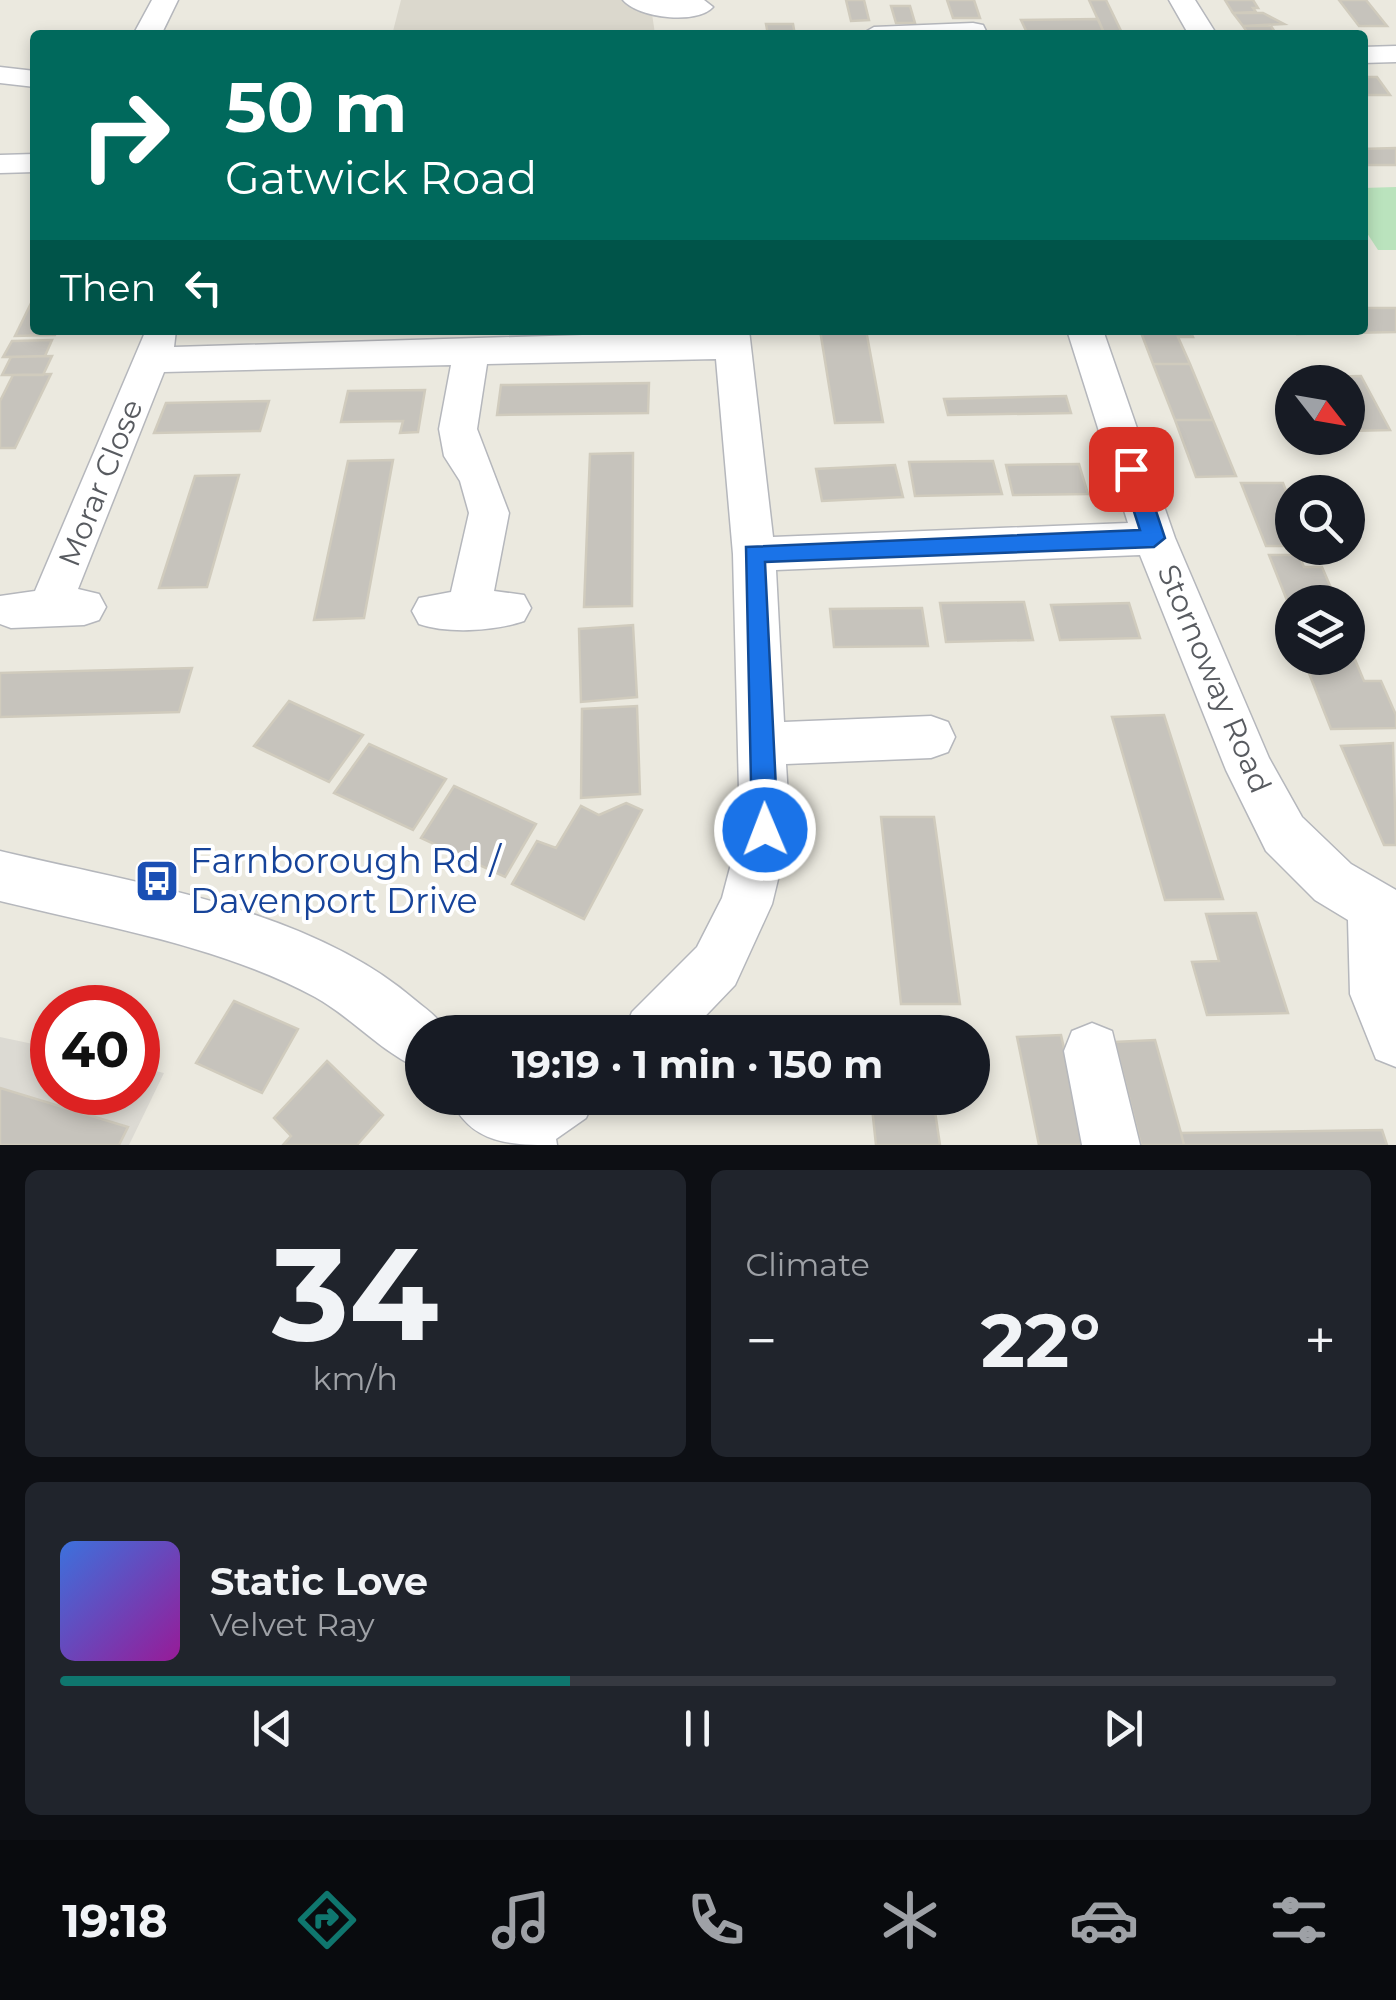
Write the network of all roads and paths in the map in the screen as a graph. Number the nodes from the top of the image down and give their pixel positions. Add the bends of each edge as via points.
1 (166, 0) edge
2 (636, 0) edge
3 (1182, 0) edge
4 (701, 4) edge
5 (150, 30) edge
6 (700, 30) edge
7 (1200, 30) edge
8 (1396, 54) edge
9 (1368, 55) edge
10 (0, 75) edge
11 (30, 79) edge
12 (30, 163) edge
13 (0, 164) edge
14 (1087, 335) edge
15 (732, 338) edge
16 (492, 344) edge
17 (157, 345) edge
18 (1154, 538) junction
19 (754, 554) junction
20 (48, 608) dead end
21 (471, 610) dead end
22 (931, 738) dead end
23 (762, 744) junction
24 (0, 876) edge
25 (1385, 914) edge
26 (668, 1015) edge
27 (405, 1024) edge
28 (1396, 1039) edge
29 (1092, 1051) dead end
30 (1111, 1145) edge

1 - 5 street
2 - 4 street via 655,8
3 - 7 street
4 - 6 street
8 - 9 street
10 - 11 street
12 - 13 street
14 - 18 street, Stornoway Road
15 - 16 street, Morar Close
15 - 19 street
16 - 17 street, Morar Close
16 - 21 street via 458,430 489,513
17 - 20 street, Morar Close
18 - 19 street
18 - 25 street, Stornoway Road via 1250,770 1284,834 1333,882
19 - 23 street
22 - 23 street
23 - 26 street via 765,830 746,904 716,966
24 - 27 street via 282,952
25 - 28 street via 1377,994
29 - 30 street

